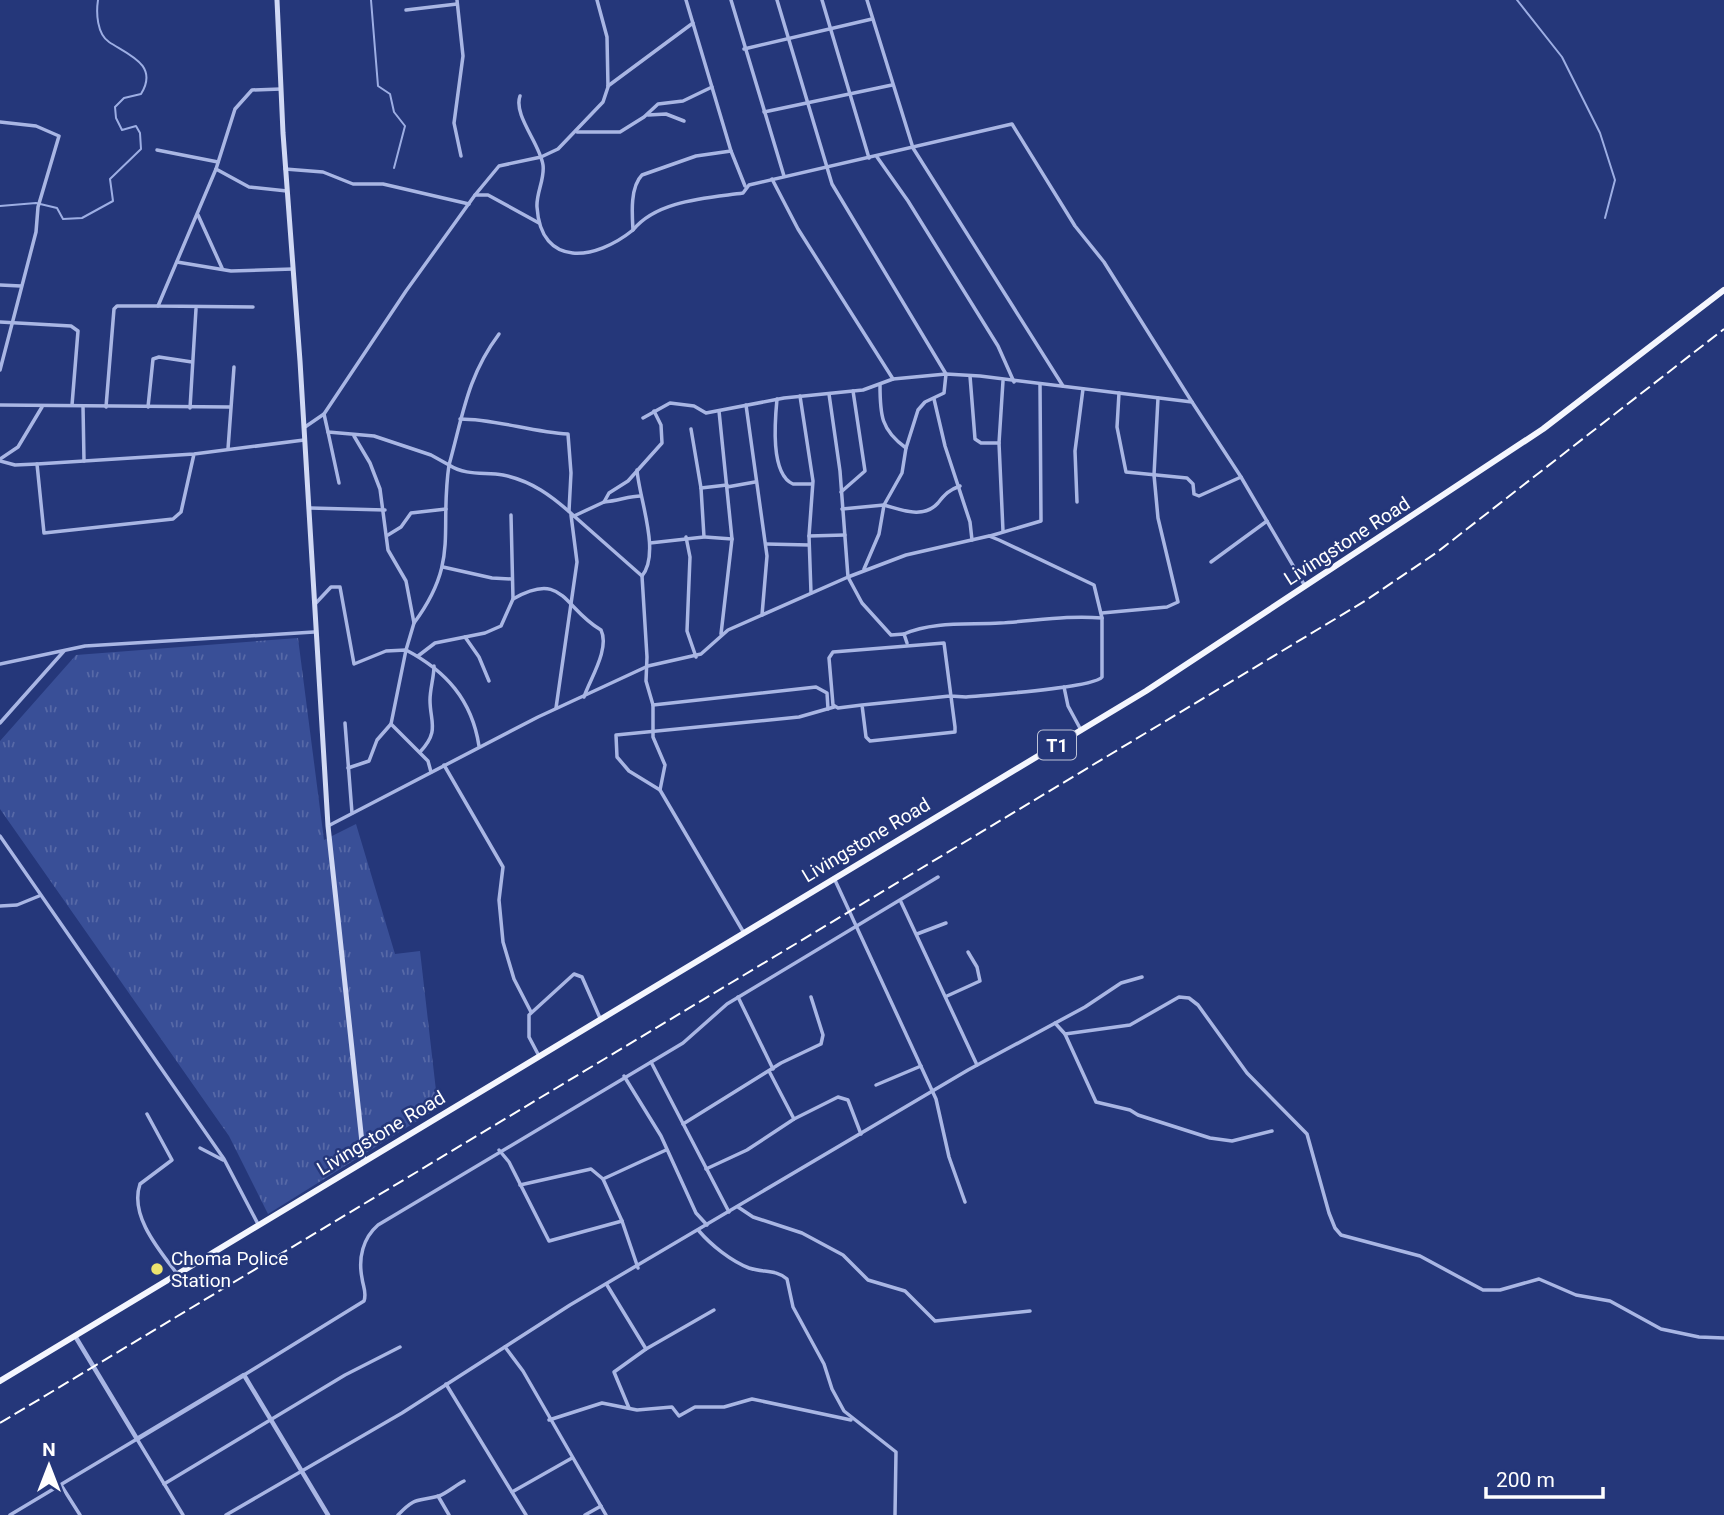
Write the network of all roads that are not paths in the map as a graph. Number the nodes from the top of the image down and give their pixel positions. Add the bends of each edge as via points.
1 (277, 0) edge
2 (597, 0) edge
3 (687, 0) edge
4 (731, 0) edge
5 (777, 0) edge
6 (822, 0) edge
7 (867, 0) edge
8 (457, 2) edge
9 (406, 9) dead end
10 (873, 19) junction
11 (693, 23) junction
12 (830, 29) junction
13 (788, 40) junction
14 (744, 49) junction
15 (892, 85) junction
16 (608, 86) junction
17 (712, 87) junction
18 (281, 89) junction
19 (850, 94) junction
20 (520, 96) dead end
21 (807, 101) junction
22 (764, 112) junction
23 (646, 115) junction
24 (0, 121) edge
25 (684, 121) dead end
26 (576, 132) junction
27 (913, 148) junction
28 (157, 150) dead end
29 (731, 151) junction
30 (461, 156) dead end
31 (877, 156) junction
32 (541, 157) junction
33 (869, 158) junction
34 (218, 162) junction
35 (825, 167) junction
36 (216, 169) junction
37 (285, 169) junction
38 (784, 176) junction
39 (772, 179) junction
40 (745, 186) junction
41 (287, 191) junction
42 (475, 195) junction
43 (469, 204) junction
44 (197, 213) junction
45 (538, 223) junction
46 (633, 230) junction
47 (177, 262) junction
48 (222, 269) junction
49 (293, 269) junction
50 (0, 285) edge
51 (21, 286) junction
52 (1724, 290) edge
53 (158, 306) junction
54 (253, 307) dead end
55 (195, 309) junction
56 (0, 322) edge
57 (13, 322) junction
58 (499, 334) dead end
59 (192, 362) junction
60 (1, 363) edge
61 (234, 367) dead end
62 (0, 370) edge
63 (946, 374) junction
64 (970, 376) junction
65 (893, 379) junction
66 (1003, 381) junction
67 (1014, 382) junction
68 (1040, 384) junction
69 (880, 385) junction
70 (1063, 386) junction
71 (1083, 389) junction
72 (853, 391) junction
73 (1119, 393) junction
74 (828, 394) junction
75 (800, 396) junction
76 (1158, 397) junction
77 (777, 399) junction
78 (934, 399) junction
79 (1192, 402) junction
80 (0, 405) edge
81 (72, 405) junction
82 (746, 405) junction
83 (83, 406) junction
84 (42, 407) junction
85 (106, 407) junction
86 (148, 407) junction
87 (230, 407) junction
88 (190, 408) junction
89 (654, 411) junction
90 (719, 411) junction
91 (324, 414) junction
92 (643, 418) dead end
93 (460, 419) junction
94 (304, 428) junction
95 (691, 429) dead end
96 (328, 432) junction
97 (354, 436) junction
98 (304, 440) junction
99 (999, 443) junction
100 (906, 448) junction
101 (229, 449) junction
102 (194, 454) junction
103 (0, 460) edge
104 (83, 461) junction
105 (37, 464) junction
106 (450, 465) junction
107 (637, 470) junction
108 (1154, 475) junction
109 (1241, 477) junction
110 (755, 482) junction
111 (339, 483) dead end
112 (812, 484) junction
113 (727, 486) junction
114 (960, 486) junction
115 (701, 488) junction
116 (841, 492) junction
117 (641, 496) junction
118 (604, 502) junction
119 (1077, 502) dead end
120 (884, 505) junction
121 (308, 508) junction
122 (446, 509) junction
123 (842, 509) junction
124 (385, 510) junction
125 (571, 513) junction
126 (511, 515) dead end
127 (1267, 522) junction
128 (1003, 531) junction
129 (845, 535) junction
130 (387, 536) junction
131 (809, 536) junction
132 (989, 536) junction
133 (686, 537) junction
134 (704, 537) junction
135 (732, 539) junction
136 (972, 540) junction
137 (650, 543) junction
138 (766, 544) junction
139 (809, 545) junction
140 (1211, 562) dead end
141 (443, 567) junction
142 (863, 571) junction
143 (642, 576) junction
144 (848, 577) junction
145 (511, 579) junction
146 (1305, 586) junction
147 (811, 593) junction
148 (513, 599) junction
149 (570, 602) junction
150 (313, 606) junction
151 (762, 615) junction
152 (1102, 616) junction
153 (414, 623) junction
154 (314, 632) junction
155 (721, 634) junction
156 (904, 634) junction
157 (464, 637) junction
158 (908, 644) junction
159 (64, 650) junction
160 (406, 650) junction
161 (418, 656) junction
162 (696, 657) junction
163 (0, 664) edge
164 (434, 666) junction
165 (648, 666) junction
166 (489, 681) dead end
167 (1064, 687) junction
168 (950, 696) junction
169 (584, 697) junction
170 (653, 705) junction
171 (862, 705) junction
172 (834, 707) junction
173 (556, 709) junction
174 (828, 709) junction
175 (0, 723) edge
176 (345, 723) dead end
177 (390, 724) junction
178 (1081, 730) junction
179 (652, 733) junction
180 (479, 747) junction
181 (420, 752) junction
182 (444, 765) junction
183 (348, 768) junction
184 (431, 772) junction
185 (660, 790) junction
186 (352, 813) junction
187 (328, 826) junction
188 (0, 836) edge
189 (2, 842) edge
190 (938, 877) dead end
191 (834, 878) junction
192 (39, 896) junction
193 (901, 902) junction
194 (0, 906) edge
195 (946, 923) dead end
196 (856, 927) junction
197 (744, 933) junction
198 (917, 934) junction
199 (968, 952) dead end
200 (1142, 977) dead end
201 (947, 996) junction
202 (738, 997) junction
203 (811, 997) dead end
204 (531, 1012) junction
205 (600, 1018) junction
206 (1055, 1023) junction
207 (1065, 1034) junction
208 (539, 1056) junction
209 (650, 1061) junction
210 (977, 1065) junction
211 (921, 1066) junction
212 (771, 1070) junction
213 (624, 1076) junction
214 (876, 1085) dead end
215 (933, 1092) junction
216 (146, 1114) dead end
217 (794, 1119) junction
218 (683, 1124) junction
219 (1272, 1131) dead end
220 (861, 1134) junction
221 (200, 1148) dead end
222 (499, 1150) junction
223 (666, 1150) junction
224 (225, 1161) junction
225 (364, 1161) junction
226 (706, 1169) junction
227 (603, 1179) junction
228 (520, 1185) junction
229 (965, 1202) dead end
230 (738, 1207) junction
231 (729, 1212) junction
232 (622, 1221) junction
233 (707, 1225) junction
234 (259, 1226) junction
235 (698, 1230) junction
236 (638, 1268) junction
237 (178, 1275) junction
238 (607, 1285) junction
239 (714, 1310) dead end
240 (1030, 1311) dead end
241 (75, 1336) junction
242 (1724, 1338) edge
243 (400, 1347) dead end
244 (505, 1347) junction
245 (646, 1349) junction
246 (244, 1375) junction
247 (0, 1381) edge
248 (446, 1384) junction
249 (629, 1409) junction
250 (272, 1420) junction
251 (549, 1420) junction
252 (853, 1420) junction
253 (137, 1439) junction
254 (572, 1458) junction
255 (301, 1470) junction
256 (464, 1481) dead end
257 (164, 1484) junction
258 (61, 1485) junction
259 (512, 1492) junction
260 (438, 1496) junction
261 (601, 1506) junction
262 (10, 1515) edge
263 (79, 1515) edge
264 (183, 1515) edge
265 (226, 1515) edge
266 (328, 1515) edge
267 (398, 1515) edge
268 (449, 1515) edge
269 (526, 1515) edge
270 (585, 1515) edge
271 (606, 1515) edge
272 (895, 1515) edge

1 - 18 main road
2 - 16 street via 607,37
3 - 11 street
4 - 14 street
5 - 13 street
6 - 12 street
7 - 10 street
8 - 9 street
8 - 30 street via 463,56 454,123
10 - 12 street
10 - 15 street
11 - 16 street
11 - 17 street
12 - 13 street
12 - 19 street
13 - 14 street
13 - 21 street
14 - 22 street
15 - 19 street
15 - 27 street
16 - 26 street via 603,102
17 - 23 street via 683,101 658,104
17 - 29 street
18 - 34 street via 247,93 235,109
18 - 37 main road
19 - 21 street
19 - 33 street
20 - 32 street via 521,118
21 - 22 street
21 - 35 street
22 - 38 street
23 - 25 street via 666,114
23 - 26 street via 621,132
24 - 51 street via 36,126 59,136
26 - 32 street
27 - 31 street
27 - 70 street
27 - 79 street via 1012,124
28 - 34 street
29 - 40 street
29 - 46 street via 696,156 642,175 635,193
31 - 33 street
31 - 67 street via 998,346
32 - 42 street via 499,166
32 - 45 street
33 - 35 street
34 - 36 street
35 - 38 street
35 - 63 street
36 - 41 street via 249,187
36 - 44 street
37 - 41 main road
37 - 43 street via 323,172 352,184 383,184
38 - 39 street
39 - 40 street
39 - 65 street via 798,229
40 - 46 street via 743,193 707,196 654,214
41 - 49 main road
42 - 43 street
42 - 45 street via 488,195
43 - 91 street
44 - 47 street
44 - 48 street
45 - 46 street via 550,244 574,255 598,251
47 - 48 street
47 - 53 street
48 - 49 street
49 - 94 main road
50 - 51 street
51 - 57 street
52 - 146 highway, Livingstone Road / T1 via 1543,429
53 - 55 street
53 - 85 street via 114,309
54 - 55 street
55 - 59 street
56 - 57 street
57 - 60 street
57 - 81 street via 71,326 78,331
58 - 93 street via 474,374
59 - 86 street via 153,359
59 - 88 street
60 - 62 street
61 - 87 street
63 - 64 street
63 - 65 street
63 - 78 street via 945,391
64 - 66 street
64 - 99 street via 975,439
65 - 69 street
66 - 67 street
66 - 99 street
67 - 68 street
68 - 70 street
68 - 128 street via 1041,521
69 - 72 street
69 - 100 street via 886,431
70 - 71 street
71 - 73 street
71 - 119 street via 1075,452
72 - 74 street
72 - 116 street via 865,471
73 - 76 street
73 - 108 street via 1117,426 1124,471
74 - 75 street
74 - 116 street
75 - 77 street
75 - 112 street
76 - 79 street
76 - 108 street
77 - 82 street
77 - 112 street via 780,472 790,484
78 - 100 street via 918,411
78 - 114 street
79 - 109 street
80 - 84 street
81 - 83 street
81 - 84 street
82 - 90 street
82 - 110 street
83 - 85 street
83 - 104 street
84 - 103 street via 18,447
85 - 86 street
86 - 88 street
87 - 88 street
87 - 101 street
89 - 90 street via 670,403 694,406 704,413
89 - 92 street
89 - 107 street via 662,441
90 - 113 street
91 - 94 street
91 - 96 street
93 - 106 street
93 - 125 street via 568,434
94 - 98 main road
95 - 115 street
96 - 97 street
96 - 111 street
97 - 106 street via 374,436
97 - 124 street via 372,467
98 - 101 street
98 - 121 main road
99 - 128 street
100 - 120 street via 902,473
101 - 102 street
102 - 104 street
102 - 105 street via 181,512 173,519 47,535
103 - 105 street
104 - 105 street
106 - 122 street
106 - 125 street via 465,472 531,483
107 - 117 street
107 - 118 street
108 - 109 street via 1187,478 1199,496
108 - 152 street via 1158,517 1178,602
109 - 127 street
110 - 113 street
110 - 138 street
112 - 131 street
113 - 115 street
113 - 135 street
114 - 120 street via 923,510 904,512
114 - 136 street
115 - 134 street
116 - 123 street
117 - 118 street
117 - 137 street
118 - 125 street
120 - 123 street
120 - 142 street via 882,527
121 - 124 street
121 - 150 main road
122 - 130 street via 411,513
122 - 141 street
123 - 129 street
124 - 130 street
125 - 143 street
125 - 149 street via 577,562
126 - 145 street
127 - 140 street
127 - 146 street
128 - 132 street
129 - 131 street
129 - 144 street
130 - 153 street via 390,555 406,581
131 - 139 street
132 - 136 street
132 - 152 street via 1094,585
133 - 134 street
133 - 137 street
133 - 162 street via 690,557 687,631
134 - 135 street
135 - 155 street
136 - 142 street via 906,555
137 - 143 street
138 - 139 street
138 - 151 street
139 - 147 street
141 - 145 street
141 - 153 street via 431,600
142 - 144 street
143 - 165 street
144 - 147 street
144 - 156 street via 884,631
145 - 148 street
146 - 178 highway, Livingstone Road / T1
147 - 151 street
148 - 149 street via 542,586
148 - 157 street via 497,629
149 - 169 street via 604,637
149 - 173 street
150 - 154 main road
150 - 160 street via 331,587 340,587 355,664
151 - 155 street
152 - 156 street via 974,622 923,627
152 - 167 street via 1102,677 1095,683
153 - 160 street
154 - 159 street
154 - 187 main road
155 - 162 street
156 - 158 street
157 - 161 street via 435,643
157 - 166 street
158 - 168 street via 944,643
158 - 172 street via 831,654
159 - 163 street
159 - 175 street
160 - 161 street
160 - 177 street
161 - 164 street
162 - 165 street
164 - 180 street via 466,704
164 - 181 street via 430,700 435,719
165 - 169 street
165 - 170 street via 646,681
167 - 168 street
167 - 178 street
168 - 171 street
168 - 171 street via 955,730 950,735 870,741
169 - 173 street
170 - 174 street via 816,687 825,690
170 - 179 street
171 - 172 street
172 - 174 street
173 - 180 street
174 - 179 street via 799,717
176 - 183 street
177 - 181 street
177 - 183 street via 369,761
178 - 191 highway, Livingstone Road / T1
179 - 185 street via 665,765
179 - 185 street via 616,736 617,757 629,772
180 - 182 street
181 - 184 street
182 - 184 street
182 - 204 street via 503,867 499,900 503,942 514,979
183 - 186 street
184 - 186 street
185 - 197 street
186 - 187 street
187 - 225 main road
188 - 189 street
189 - 192 street
190 - 193 street
191 - 196 street
191 - 197 highway, Livingstone Road / T1
192 - 194 street
192 - 224 street via 70,934
193 - 196 street
193 - 198 street
195 - 198 street
196 - 202 street
196 - 211 street
197 - 205 highway, Livingstone Road / T1
198 - 201 street
199 - 201 street via 980,981
200 - 206 street via 1121,983
201 - 210 street
202 - 209 street via 682,1043
202 - 212 street
203 - 212 street via 823,1042
204 - 205 street via 577,974
204 - 208 street via 529,1037
205 - 208 highway, Livingstone Road / T1
206 - 207 street
206 - 210 street
207 - 219 street via 1096,1102 1210,1138 1239,1140
207 - 242 street via 1130,1024 1178,997 1189,998 1247,1073 1307,1134 1329,1213 1341,1235 1420,1256 1483,1290 1539,1279 1576,1296 1610,1301 1661,1329
208 - 225 highway, Livingstone Road / T1
209 - 213 street
209 - 218 street
210 - 215 street
211 - 214 street
211 - 215 street
212 - 217 street
212 - 218 street
213 - 222 street
213 - 223 street
215 - 220 street
215 - 229 street
216 - 237 street via 172,1160 140,1184 138,1205 147,1229
217 - 220 street via 844,1097
217 - 226 street via 747,1150
218 - 226 street
220 - 230 street
221 - 224 street
222 - 228 street
222 - 246 street via 367,1234 362,1251 364,1301
223 - 227 street
223 - 233 street via 696,1213
224 - 234 street
225 - 234 highway, Livingstone Road / T1
226 - 231 street
227 - 228 street via 591,1169
227 - 232 street
228 - 232 street via 549,1241
230 - 231 street
230 - 240 street via 843,1255 868,1280 905,1291 935,1321
231 - 233 street
232 - 236 street
233 - 235 street
234 - 237 highway, Livingstone Road / T1
235 - 236 street
235 - 252 street via 736,1261 787,1279 793,1307 824,1364 832,1389
236 - 238 street
237 - 241 highway, Livingstone Road / T1
238 - 244 street
238 - 245 street
239 - 245 street
241 - 247 highway, Livingstone Road / T1
241 - 253 street
243 - 250 street
244 - 248 street
244 - 251 street
245 - 249 street via 614,1372
246 - 250 street
246 - 253 street
248 - 255 street
248 - 259 street
249 - 251 street via 602,1402
249 - 252 street via 672,1407 679,1416 695,1407 724,1407 752,1399
250 - 255 street
250 - 257 street
251 - 254 street
252 - 272 street via 896,1452
253 - 257 street
253 - 258 street
254 - 259 street
254 - 261 street
255 - 265 street
255 - 266 street
256 - 260 street
257 - 264 street
258 - 262 street
258 - 263 street
259 - 269 street
260 - 267 street via 423,1496
260 - 268 street
261 - 270 street
261 - 271 street

